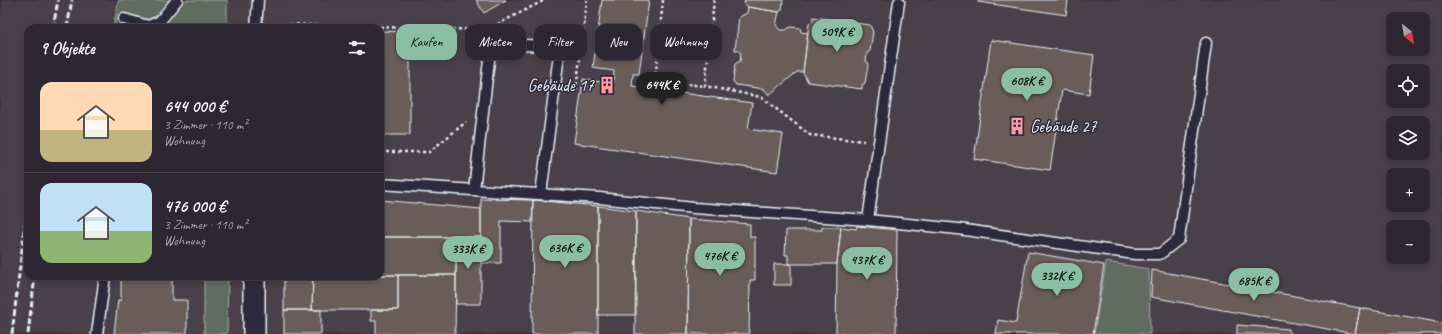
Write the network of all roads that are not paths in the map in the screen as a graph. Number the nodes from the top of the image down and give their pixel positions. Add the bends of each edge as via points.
1 (177, 0) edge
2 (258, 0) edge
3 (899, 2) dead end
4 (124, 19) dead end
5 (141, 24) edge
6 (153, 24) edge
7 (256, 24) edge
8 (1206, 43) dead end
9 (384, 184) edge
10 (474, 190) junction
11 (541, 194) junction
12 (868, 220) junction
13 (104, 280) edge
14 (254, 280) edge
15 (97, 334) edge
16 (254, 334) edge

1 - 6 lane via 160,21
2 - 7 lane
3 - 12 lane
4 - 5 lane
8 - 12 lane via 1179,239 1160,254 1135,254
9 - 10 lane
10 - 11 lane
10 - 11 lane via 491,43 560,47
11 - 12 lane
13 - 15 lane
14 - 16 street

